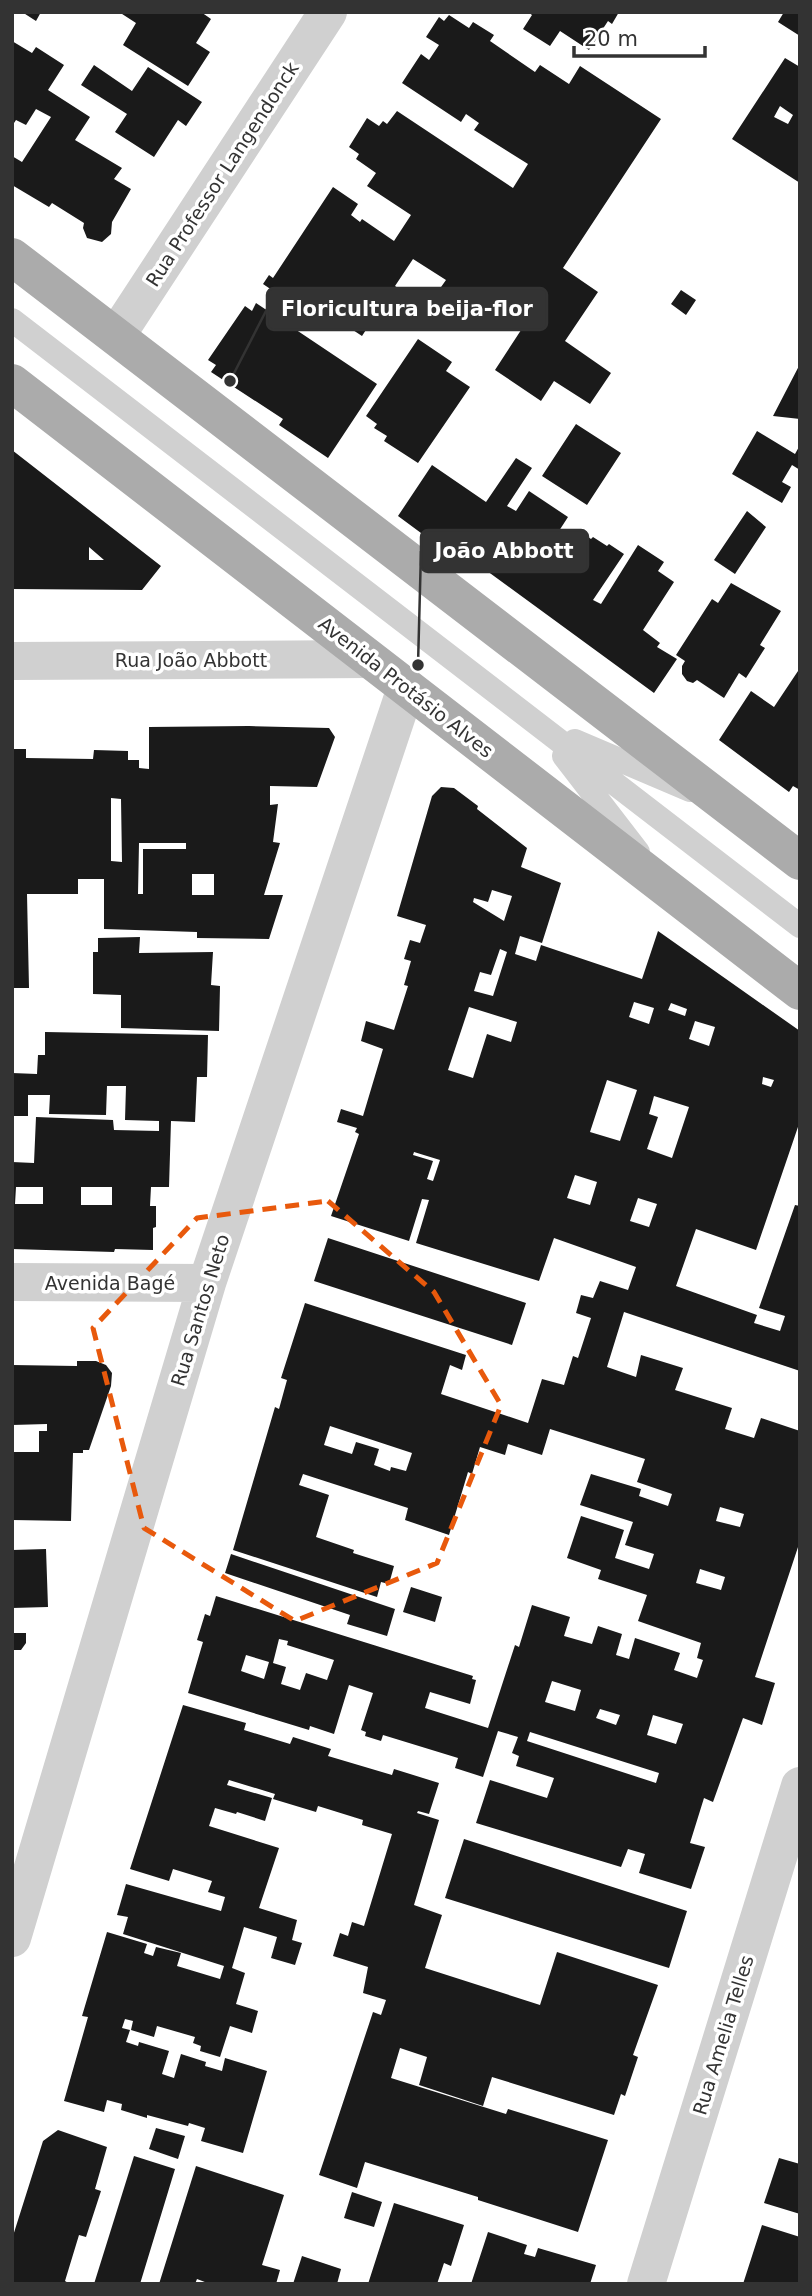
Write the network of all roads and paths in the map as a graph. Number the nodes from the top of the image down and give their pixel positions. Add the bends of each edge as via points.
1 (328, 12) edge
2 (12, 257) edge
3 (12, 320) edge
4 (116, 336) junction
5 (12, 383) edge
6 (369, 659) junction
7 (12, 661) edge
8 (406, 688) junction
9 (542, 727) junction
10 (729, 806) junction
11 (800, 861) edge
12 (666, 888) junction
13 (800, 926) edge
14 (800, 991) edge
15 (12, 1282) edge
16 (207, 1283) junction
17 (800, 1786) edge
18 (12, 1937) edge
19 (646, 2284) edge

1 - 4 street, Rua Professor Langendonck
2 - 4 main road
3 - 9 lane
4 - 10 main road
5 - 6 main road, Avenida Protásio Alves
6 - 7 street, Rua João Abbott
6 - 8 main road, Avenida Protásio Alves
8 - 12 main road, Avenida Protásio Alves
8 - 16 street, Rua Santos Neto
9 - 10 lane
9 - 12 lane
9 - 13 lane
10 - 11 main road
12 - 14 main road, Avenida Protásio Alves
15 - 16 street, Avenida Bagé
16 - 18 street, Rua Santos Neto
17 - 19 street, Rua Amelia Telles

